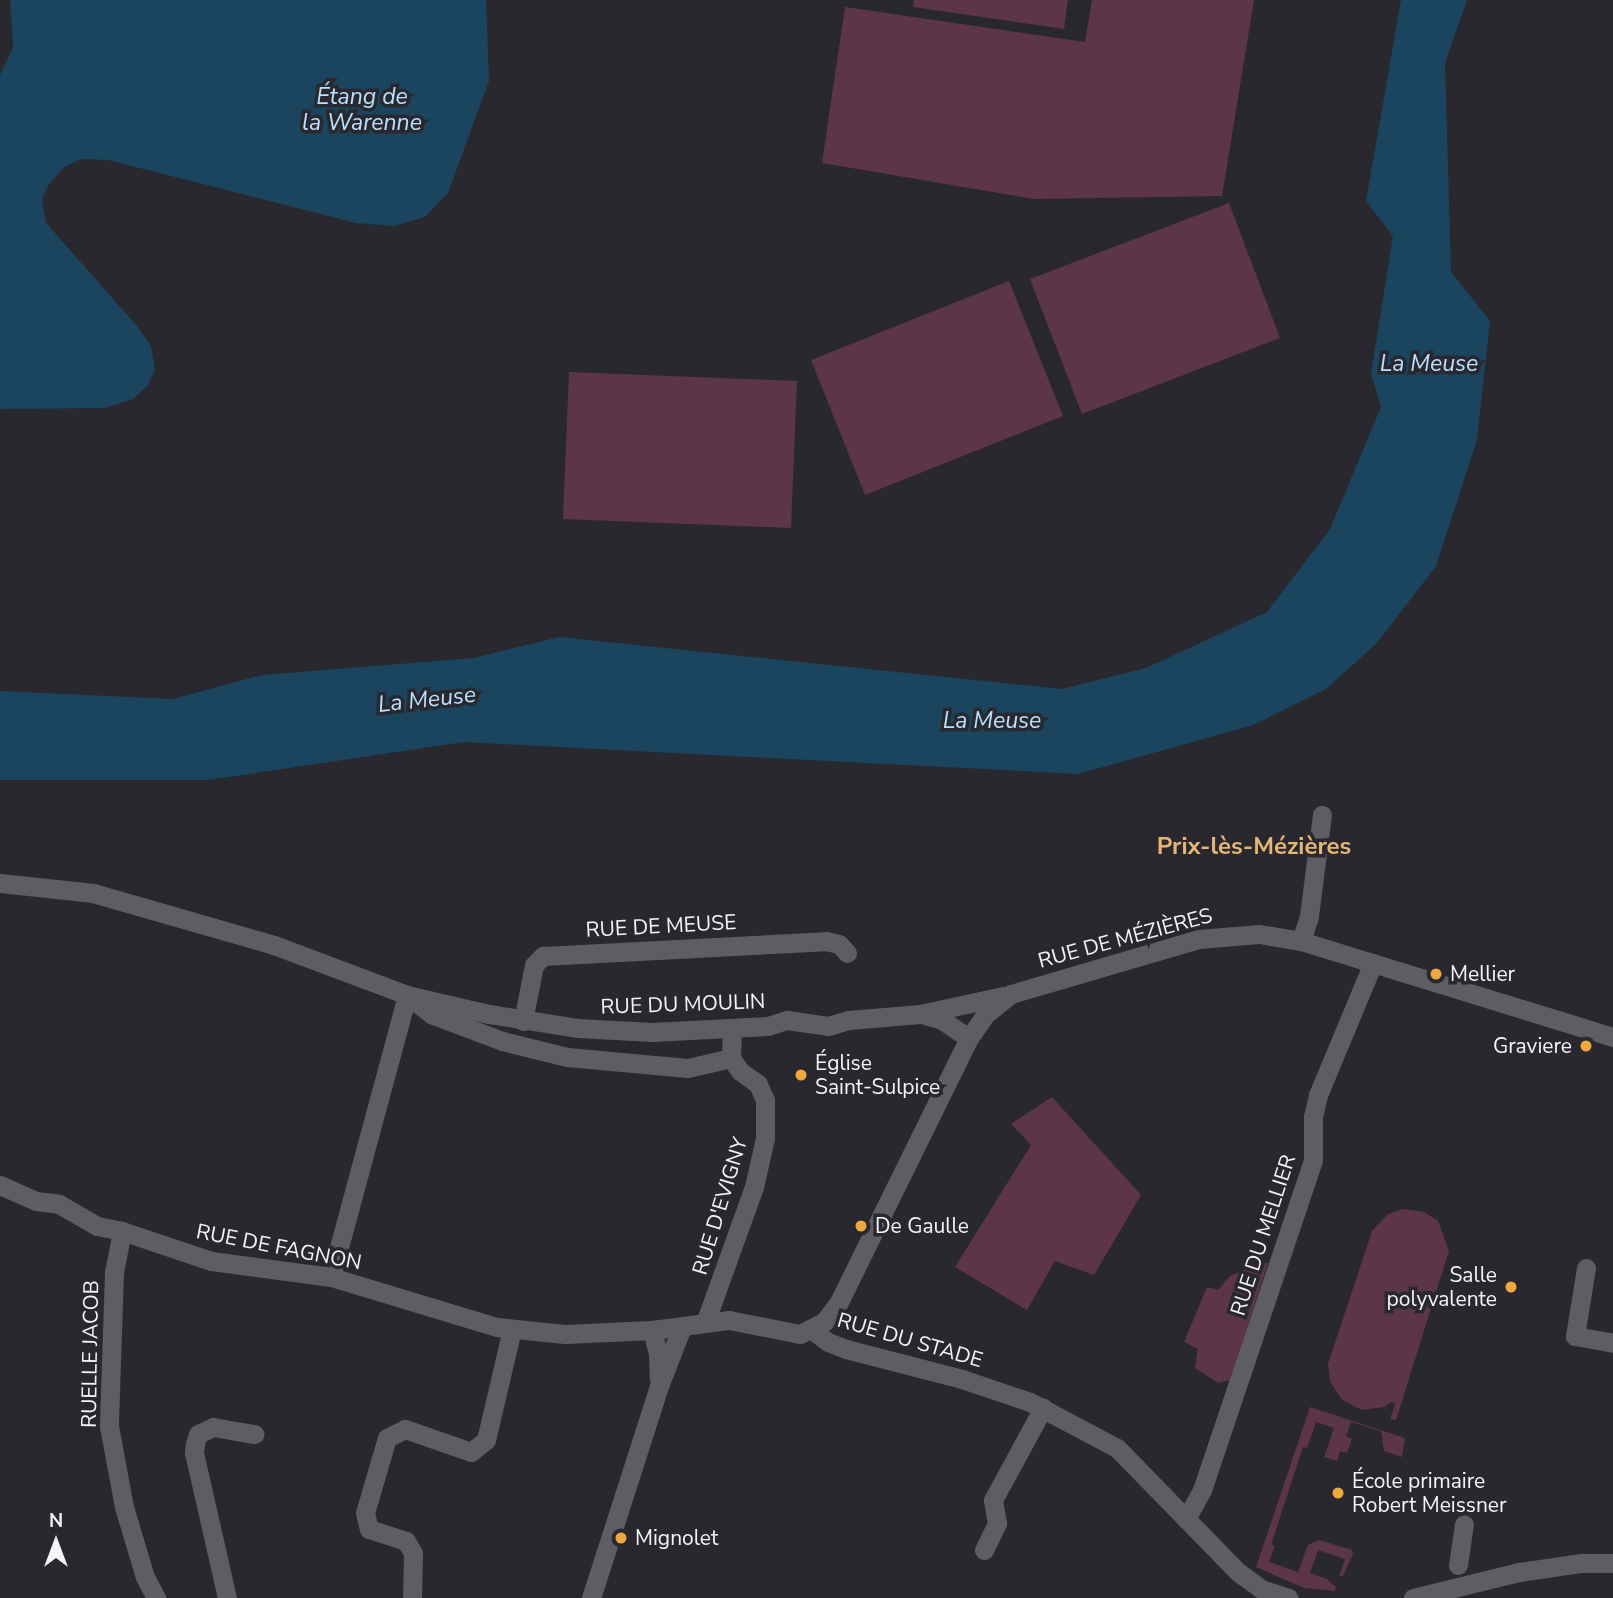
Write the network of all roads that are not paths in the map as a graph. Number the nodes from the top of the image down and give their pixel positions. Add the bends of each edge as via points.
1 (1322, 815) dead end
2 (0, 883) edge
3 (1301, 940) junction
4 (848, 953) dead end
5 (1373, 963) junction
6 (1011, 994) junction
7 (407, 995) junction
8 (947, 1009) junction
9 (920, 1014) junction
10 (523, 1021) junction
11 (732, 1028) junction
12 (975, 1028) junction
13 (1613, 1037) edge
14 (731, 1058) junction
15 (0, 1185) edge
16 (122, 1231) junction
17 (1586, 1268) dead end
18 (331, 1278) junction
19 (705, 1323) junction
20 (682, 1327) junction
21 (512, 1329) junction
22 (652, 1329) junction
23 (812, 1330) junction
24 (1613, 1343) edge
25 (659, 1386) junction
26 (1043, 1408) junction
27 (254, 1434) dead end
28 (1186, 1519) junction
29 (1464, 1524) dead end
30 (984, 1550) dead end
31 (1613, 1563) edge
32 (1458, 1565) dead end
33 (156, 1598) edge
34 (228, 1598) edge
35 (412, 1598) edge
36 (592, 1598) edge
37 (1289, 1598) edge
38 (1413, 1598) edge

1 - 3 street via 1309,916
2 - 7 street, RUE DU MOULIN via 93,893 274,945
3 - 5 street, RUE DE MÉZIÈRES
3 - 6 street, RUE DE MÉZIÈRES via 1259,934 1213,936
4 - 10 street, RUE DE MEUSE via 826,940 543,956 534,965
5 - 13 street, RUE DE MÉZIÈRES
5 - 28 street, RUE DU MELLIER via 1318,1095 1313,1160 1202,1490
6 - 8 street, RUE DU MOULIN
6 - 12 street, RUE DE MÉZIÈRES
7 - 10 street, RUE DU MOULIN
7 - 14 street, RUE DU MOULIN via 431,1014 502,1041 567,1058 688,1068
7 - 18 street
8 - 9 street, RUE DU MOULIN
8 - 12 street
9 - 11 street, RUE DU MOULIN via 828,1026 787,1020
9 - 12 street, RUE DU MOULIN
10 - 11 street, RUE DU MOULIN via 628,1031
11 - 14 street
12 - 23 street via 839,1302
14 - 19 street, RUE D'EVIGNY via 758,1084 765,1100 766,1124 761,1164
15 - 16 street, RUE DE FAGNON via 36,1201 60,1204 97,1226
16 - 18 street, RUE DE FAGNON via 211,1261
16 - 33 street, RUELLE JACOB via 114,1272 109,1426 124,1507
17 - 24 street via 1575,1336
18 - 21 street, RUE DE FAGNON
19 - 20 street, RUE DU STADE
19 - 23 street, RUE DU STADE via 739,1321 792,1334
20 - 22 street, RUE DE FAGNON
20 - 25 street
21 - 22 street, RUE DE FAGNON via 565,1334
21 - 35 street via 486,1440 471,1452 405,1429 387,1438 365,1513 369,1529 406,1541 413,1553
22 - 25 street
23 - 26 street, RUE DU STADE via 846,1349 974,1383
25 - 36 street
26 - 28 street, RUE DU STADE via 1117,1448
26 - 30 street via 993,1500 997,1523
27 - 34 street via 213,1427 198,1434 195,1444
28 - 37 street, RUE DU STADE via 1238,1572 1261,1589
29 - 32 street
31 - 38 street via 1519,1572

